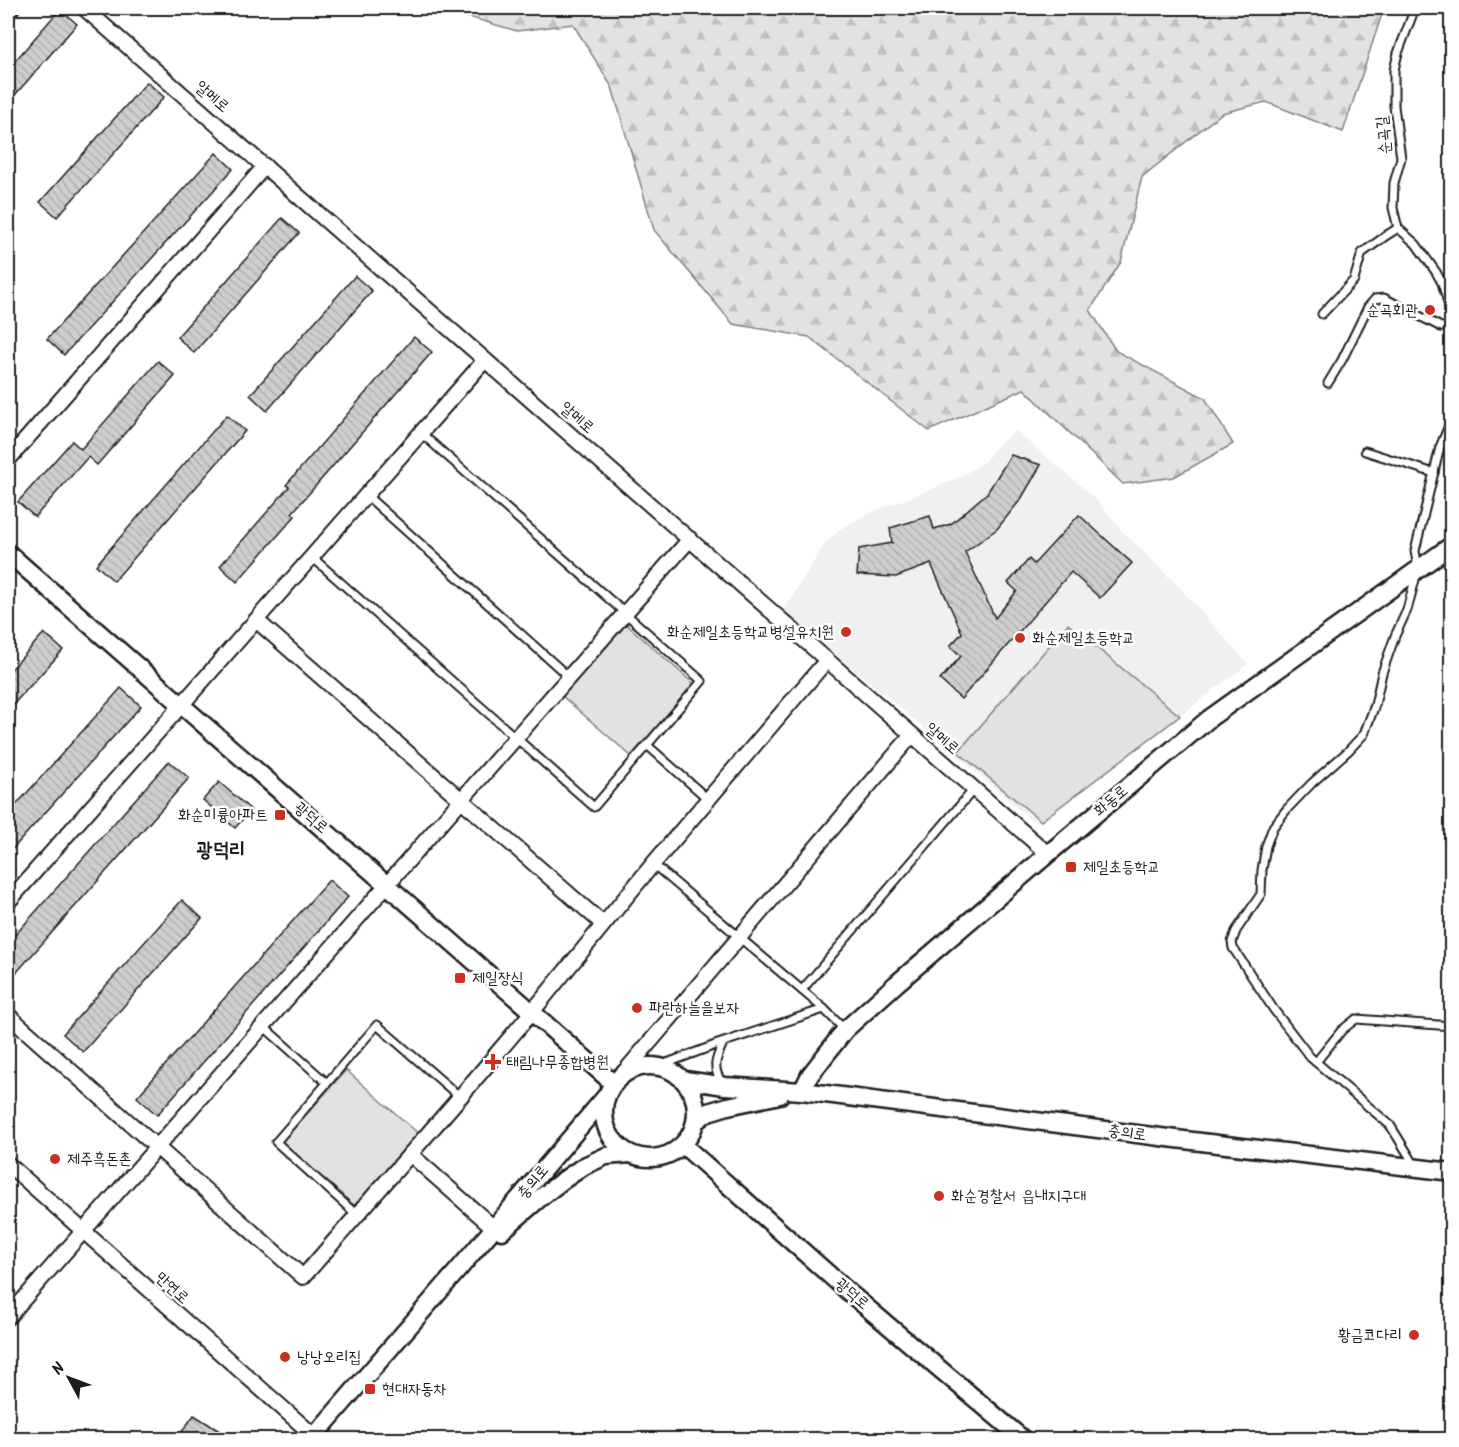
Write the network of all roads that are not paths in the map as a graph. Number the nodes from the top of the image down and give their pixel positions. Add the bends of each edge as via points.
1 (84, 8) edge
2 (1412, 8) edge
3 (265, 166) junction
4 (1398, 228) junction
5 (1322, 314) dead end
6 (1452, 316) edge
7 (1452, 327) edge
8 (485, 360) junction
9 (1328, 383) dead end
10 (1452, 418) edge
11 (421, 433) junction
12 (1365, 451) dead end
13 (8, 460) edge
14 (1434, 473) junction
15 (366, 495) junction
16 (690, 539) junction
17 (1452, 545) edge
18 (8, 553) edge
19 (312, 557) junction
20 (1418, 568) junction
21 (624, 613) junction
22 (256, 620) junction
23 (827, 660) junction
24 (569, 677) junction
25 (182, 704) junction
26 (912, 735) junction
27 (515, 738) junction
28 (647, 745) junction
29 (974, 789) junction
30 (708, 799) junction
31 (461, 800) junction
32 (1048, 854) junction
33 (653, 864) junction
34 (387, 884) junction
35 (8, 902) edge
36 (603, 924) junction
37 (740, 937) junction
38 (802, 990) junction
39 (824, 1009) junction
40 (532, 1012) junction
41 (8, 1015) edge
42 (263, 1026) junction
43 (1452, 1026) edge
44 (845, 1030) junction
45 (721, 1043) junction
46 (1316, 1062) junction
47 (659, 1066) junction
48 (685, 1080) junction
49 (327, 1083) junction
50 (614, 1085) junction
51 (725, 1086) junction
52 (802, 1091) junction
53 (460, 1097) junction
54 (696, 1120) junction
55 (683, 1145) junction
56 (157, 1147) junction
57 (410, 1154) junction
58 (630, 1154) junction
59 (8, 1164) edge
60 (1417, 1168) junction
61 (1452, 1172) edge
62 (357, 1215) junction
63 (494, 1228) junction
64 (83, 1231) junction
65 (458, 1270) junction
66 (8, 1317) edge
67 (313, 1438) edge
68 (1024, 1440) edge

1 - 3 street, 알메로
2 - 4 lane, 순곡길 via 1394,70 1401,158 1394,183
3 - 8 street, 알메로
3 - 13 street
4 - 5 lane via 1362,253 1354,280
4 - 6 lane via 1437,272
7 - 9 lane via 1441,327 1384,298 1375,299
8 - 11 street
8 - 16 street, 알메로
10 - 14 lane
11 - 15 street
11 - 21 lane
12 - 14 lane
14 - 20 lane via 1415,551
15 - 19 street
15 - 24 lane
16 - 21 street
16 - 23 street, 알메로
17 - 20 street, 화동로
18 - 25 street, 광덕로
19 - 22 street
19 - 27 lane
20 - 32 street, 화동로 via 1210,718
20 - 46 lane via 1364,734 1273,827 1266,846 1261,894 1232,942 1274,1010
21 - 24 street
21 - 28 lane via 702,681
22 - 25 street
22 - 31 street
23 - 26 street, 알메로
23 - 30 street
24 - 27 street
25 - 34 street, 광덕로
25 - 35 street
26 - 29 street, 알메로
26 - 37 street
27 - 28 lane via 594,807
27 - 31 street
28 - 30 lane
29 - 32 street, 알메로
29 - 38 lane
30 - 33 street
31 - 34 street
31 - 36 street
32 - 44 street, 화동로
33 - 36 street
33 - 37 lane
34 - 40 street, 광덕로
34 - 42 street
36 - 40 street
37 - 38 lane
37 - 50 street
38 - 39 lane
39 - 44 lane
39 - 45 lane
40 - 50 street, 광덕로
40 - 53 street
41 - 56 street
42 - 49 lane
42 - 56 street
43 - 46 lane via 1356,1019
44 - 52 street, 화동로
45 - 47 lane
45 - 51 lane via 716,1068
46 - 60 lane via 1390,1125
47 - 48 street
47 - 50 street via 633,1069
48 - 51 street, 충의로
48 - 54 street via 697,1105
49 - 53 lane via 377,1024
49 - 62 lane via 276,1142
50 - 58 street via 604,1108 605,1122 610,1136
50 - 63 street, 충의로
51 - 52 street, 충의로
52 - 54 street, 충의로 via 728,1106
52 - 60 street, 충의로
53 - 57 street
54 - 55 street
55 - 58 street via 658,1158
55 - 68 street, 광덕로
56 - 62 street via 303,1276
56 - 64 street
57 - 62 street
57 - 63 street
58 - 65 street, 충의로 via 606,1156 562,1180
59 - 64 street, 만연로
60 - 61 street, 충의로
63 - 65 street, 충의로
64 - 66 street
64 - 67 street, 만연로
65 - 67 street, 충의로

